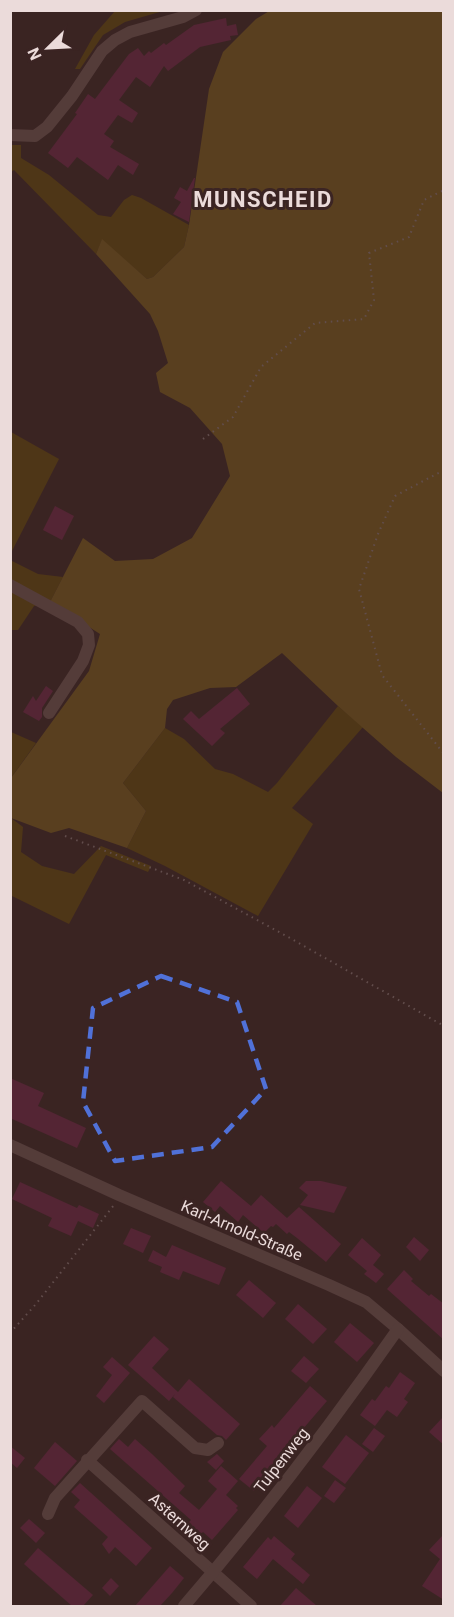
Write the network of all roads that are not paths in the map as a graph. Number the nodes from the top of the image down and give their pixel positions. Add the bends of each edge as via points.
1 (196, 10) edge
2 (10, 135) edge
3 (10, 585) edge
4 (49, 713) dead end
5 (10, 1145) edge
6 (398, 1329) junction
7 (444, 1371) edge
8 (219, 1443) dead end
9 (87, 1460) junction
10 (48, 1514) dead end
11 (213, 1573) junction
12 (184, 1606) edge
13 (251, 1606) edge

1 - 2 street via 115,40 102,51 47,127 35,136
3 - 4 street via 78,622 88,634 83,661
5 - 6 street, Karl-Arnold-Straße via 366,1302
6 - 7 street, Karl-Arnold-Straße
6 - 11 street, Tulpenweg via 309,1453
8 - 9 street via 205,1450 195,1448 142,1401
9 - 10 street via 55,1498
9 - 11 street, Asternweg
11 - 12 street, Tulpenweg
11 - 13 street, Asternweg

